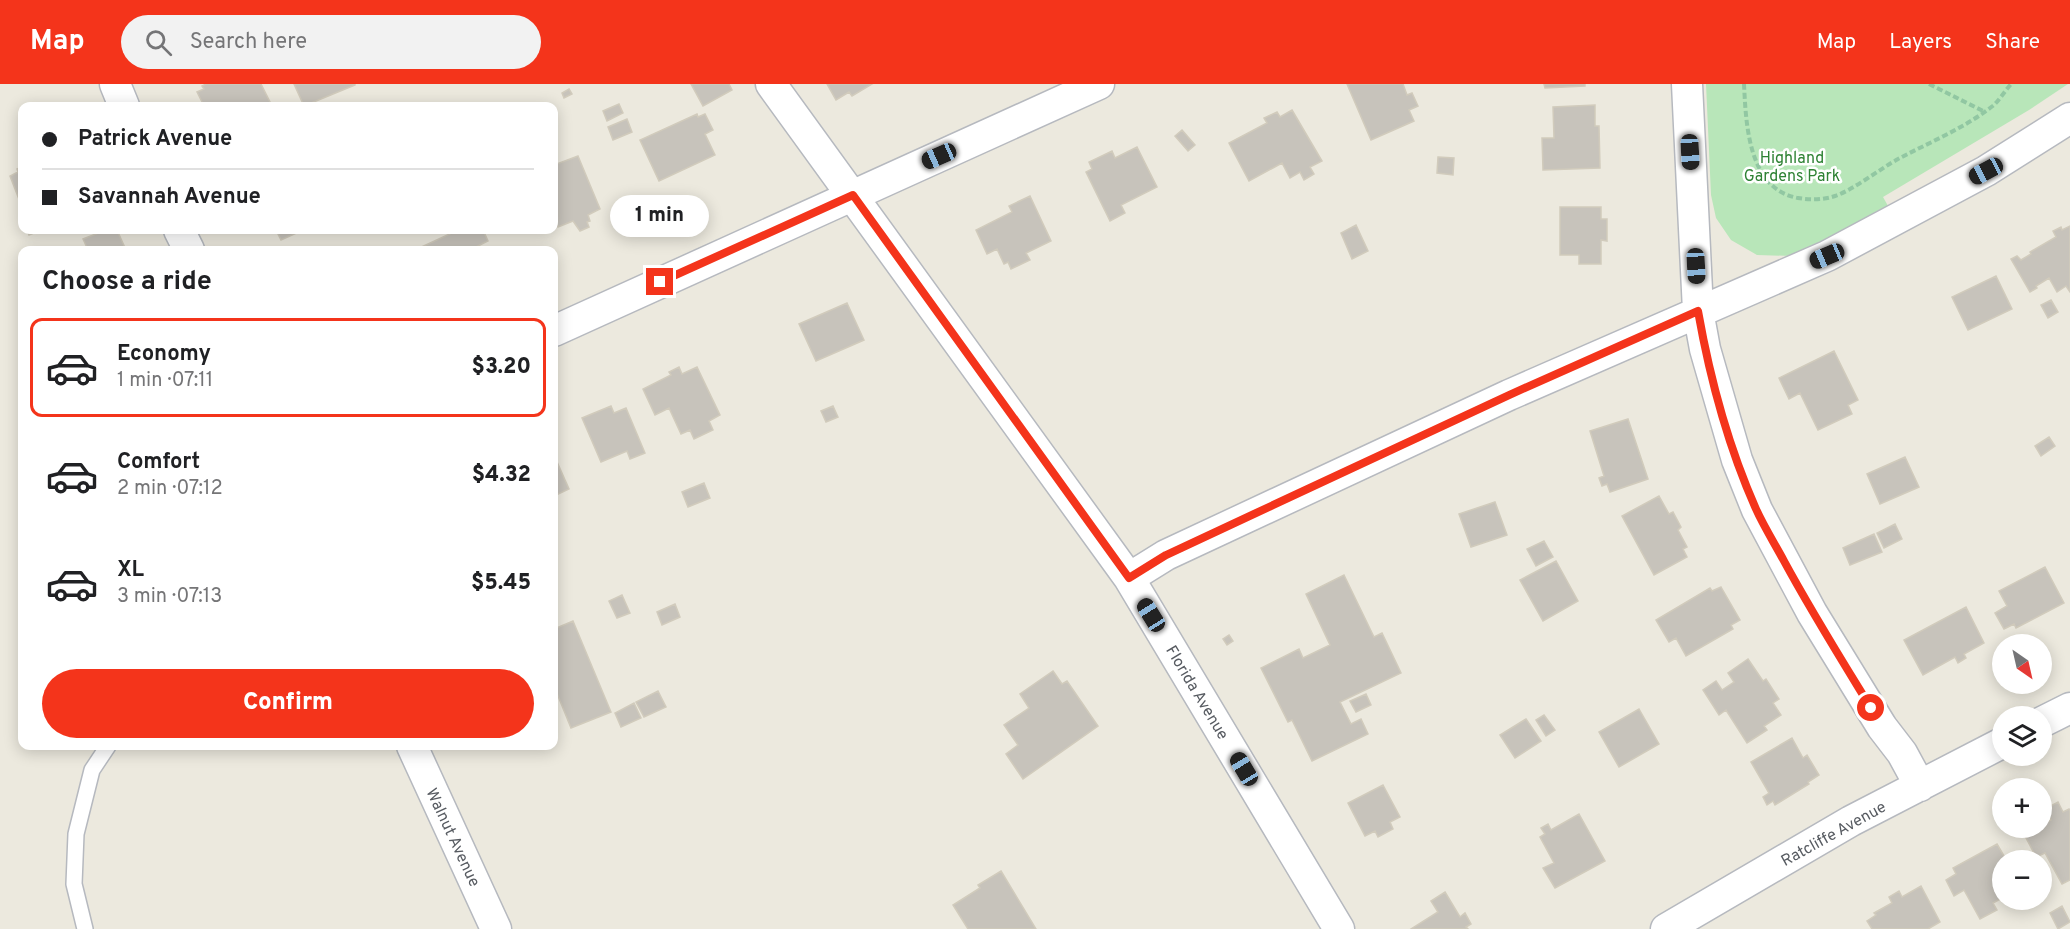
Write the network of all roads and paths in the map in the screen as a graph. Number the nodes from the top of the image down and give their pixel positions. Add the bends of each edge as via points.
1 (115, 84) edge
2 (771, 84) edge
3 (1099, 84) edge
4 (1687, 84) edge
5 (1744, 84) edge
6 (1929, 84) edge
7 (2011, 84) edge
8 (122, 102) edge
9 (1984, 111) junction
10 (2070, 118) edge
11 (853, 195) junction
12 (1698, 311) junction
13 (558, 329) edge
14 (1129, 578) junction
15 (2070, 708) edge
16 (2052, 717) edge
17 (1992, 748) edge
18 (105, 750) edge
19 (414, 750) edge
20 (1920, 786) junction
21 (85, 929) edge
22 (496, 929) edge
23 (1339, 929) edge
24 (1666, 929) edge

1 - 8 street
2 - 11 street, Florida Avenue
3 - 11 street
4 - 12 street
5 - 9 path via 1750,144 1763,174 1778,191 1807,200 1836,196
6 - 9 path
7 - 9 path
10 - 12 street via 1986,171 1827,256
11 - 13 street
11 - 14 street, Florida Avenue
12 - 14 street via 1166,555
12 - 20 street via 1721,410 1757,510 1812,613
14 - 23 street, Florida Avenue
15 - 16 street
17 - 20 street, Ratcliffe Avenue
18 - 21 lane via 92,770 76,834 74,884
19 - 22 street, Walnut Avenue
20 - 24 street, Ratcliffe Avenue via 1851,821

